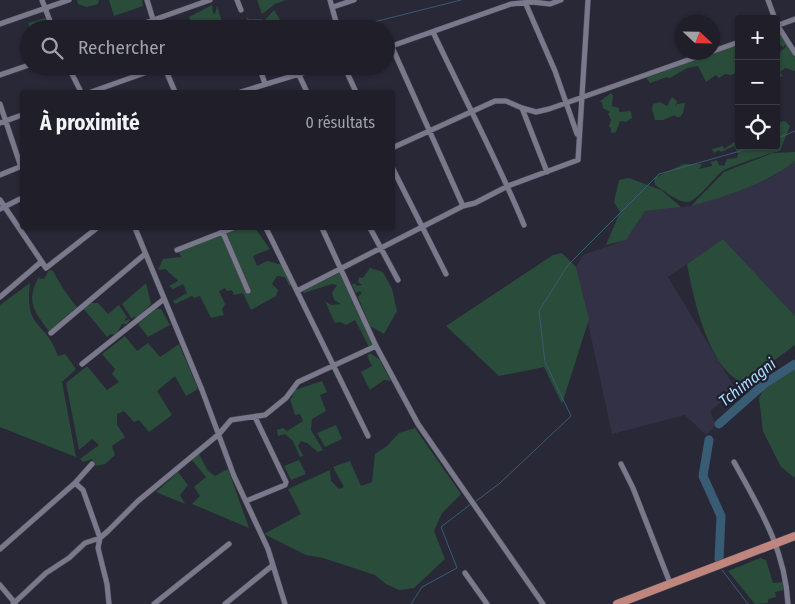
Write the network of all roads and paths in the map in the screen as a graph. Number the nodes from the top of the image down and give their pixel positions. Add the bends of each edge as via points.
1 (42, 0) edge
2 (69, 0) edge
3 (147, 0) edge
4 (210, 0) edge
5 (237, 0) edge
6 (330, 0) edge
7 (354, 0) edge
8 (561, 0) edge
9 (588, 0) edge
10 (768, 0) edge
11 (525, 2) junction
12 (333, 7) junction
13 (46, 9) junction
14 (241, 10) dead end
15 (774, 15) edge
16 (154, 19) joint
17 (795, 19) edge
18 (50, 20) edge
19 (336, 20) edge
20 (0, 24) edge
21 (780, 24) edge
22 (780, 30) edge
23 (433, 32) junction
24 (735, 43) edge
25 (395, 46) edge
26 (795, 53) edge
27 (395, 60) edge
28 (20, 69) edge
29 (0, 75) edge
30 (72, 75) edge
31 (139, 75) edge
32 (168, 75) edge
33 (262, 75) edge
34 (295, 75) edge
35 (298, 75) edge
36 (348, 75) edge
37 (265, 84) junction
38 (79, 90) edge
39 (97, 90) edge
40 (174, 90) edge
41 (256, 90) edge
42 (306, 90) edge
43 (355, 90) edge
44 (581, 99) junction
45 (566, 102) junction
46 (0, 104) edge
47 (522, 108) junction
48 (470, 111) junction
49 (20, 116) edge
50 (6, 121) junction
51 (0, 123) edge
52 (429, 130) junction
53 (579, 138) junction
54 (395, 147) edge
55 (20, 161) edge
56 (20, 168) edge
57 (546, 172) junction
58 (395, 173) edge
59 (0, 175) edge
60 (508, 186) junction
61 (20, 199) edge
62 (0, 200) edge
63 (464, 206) junction
64 (2, 207) edge
65 (524, 225) dead end
66 (422, 228) junction
67 (94, 230) edge
68 (136, 230) edge
69 (222, 230) edge
70 (267, 230) edge
71 (323, 230) edge
72 (371, 230) edge
73 (177, 250) dead end
74 (381, 250) junction
75 (145, 254) junction
76 (41, 262) junction
77 (342, 270) junction
78 (446, 274) dead end
79 (398, 280) dead end
80 (299, 290) junction
81 (248, 291) dead end
82 (0, 297) edge
83 (164, 298) junction
84 (51, 333) dead end
85 (376, 346) junction
86 (82, 364) dead end
87 (334, 367) junction
88 (255, 417) junction
89 (219, 434) junction
90 (368, 436) dead end
91 (734, 462) dead end
92 (92, 464) dead end
93 (621, 464) dead end
94 (75, 483) junction
95 (246, 501) junction
96 (795, 536) edge
97 (100, 538) junction
98 (776, 542) junction
99 (229, 544) dead end
100 (0, 549) edge
101 (273, 565) junction
102 (465, 573) dead end
103 (670, 583) junction
104 (0, 585) edge
105 (636, 601) edge
106 (14, 603) edge
107 (109, 604) edge
108 (154, 604) edge
109 (225, 604) edge
110 (285, 604) edge
111 (487, 604) edge
112 (543, 604) edge
113 (617, 604) edge
114 (788, 604) edge

1 - 13 street
2 - 13 street
3 - 16 street
4 - 16 street
5 - 14 street
6 - 12 street
7 - 12 street
8 - 11 street via 550,4
9 - 44 street
10 - 15 street
11 - 23 street via 486,12
11 - 45 street
12 - 19 street
13 - 18 street
13 - 20 street
17 - 21 street
22 - 26 street
23 - 25 street
23 - 48 street
24 - 44 street
27 - 52 street
28 - 29 street
30 - 38 street
31 - 39 street
32 - 40 street
33 - 37 street
34 - 37 street
35 - 42 street
36 - 43 street
37 - 41 street
44 - 45 street
44 - 53 street
45 - 47 street via 536,112
45 - 53 street
46 - 50 street
47 - 48 street via 500,101
47 - 57 street
48 - 52 street
48 - 60 street
49 - 50 street
50 - 51 street
50 - 55 street
52 - 54 street
52 - 63 street
53 - 57 street via 578,160
56 - 59 street
57 - 60 street
58 - 66 street
60 - 63 street
60 - 65 street
61 - 64 street
62 - 64 street
63 - 66 street
64 - 76 street
66 - 74 street
66 - 78 street
67 - 76 street via 46,268
68 - 75 street
69 - 73 street
69 - 81 street
70 - 80 street
71 - 77 street
72 - 74 street
74 - 77 street
74 - 79 street
75 - 83 street
75 - 84 street
76 - 82 street
77 - 80 street
77 - 85 street
80 - 87 street
83 - 86 street
83 - 89 street
85 - 87 street
85 - 112 street via 423,431
87 - 88 street via 298,382 276,408
87 - 90 street
88 - 89 street via 235,418
88 - 95 street via 286,482
89 - 95 street
89 - 97 street via 138,501
91 - 98 street
92 - 94 street
93 - 103 street via 637,496
94 - 97 street via 83,490
94 - 100 street
95 - 101 street
96 - 98 highway
97 - 106 street via 85,543
97 - 107 street via 98,548
98 - 103 highway
98 - 114 street via 786,579
99 - 108 street
101 - 109 street
101 - 110 street
102 - 111 street
103 - 105 highway
104 - 106 street
105 - 113 highway

